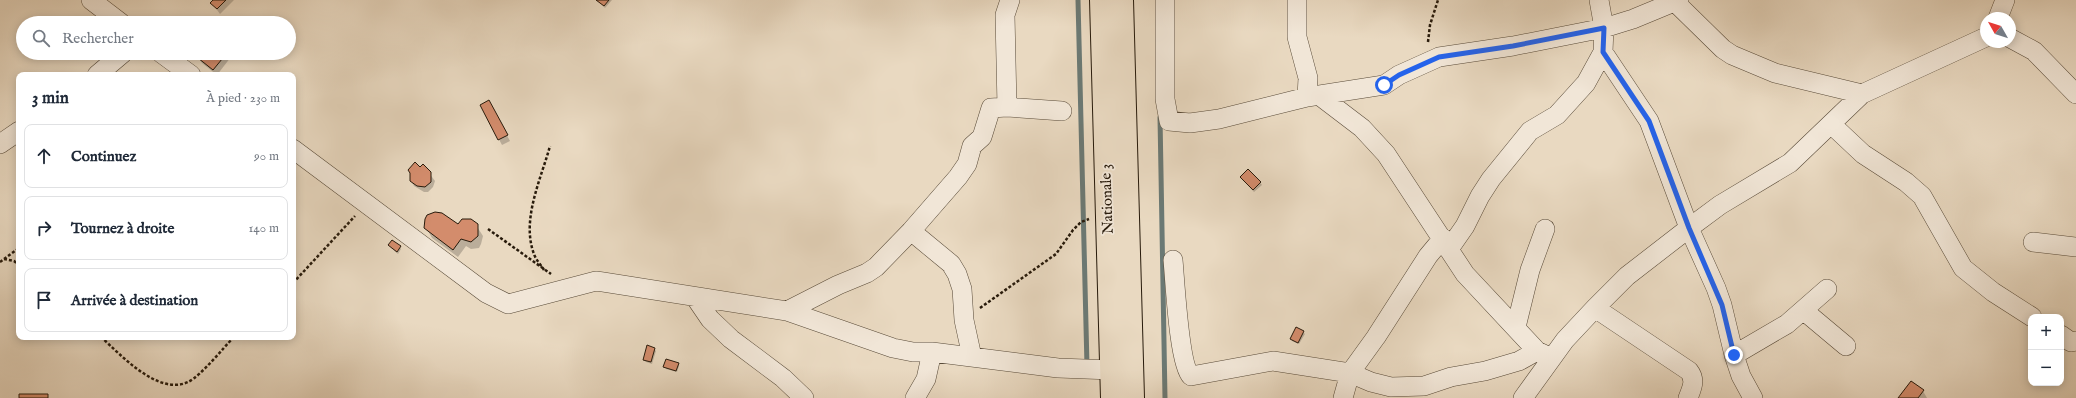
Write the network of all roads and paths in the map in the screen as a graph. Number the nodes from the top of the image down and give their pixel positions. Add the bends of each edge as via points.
1 (91, 0) edge
2 (1010, 0) edge
3 (1101, 0) edge
4 (1122, 0) edge
5 (1165, 0) edge
6 (1297, 0) edge
7 (1438, 0) edge
8 (1599, 0) edge
9 (2005, 0) edge
10 (1677, 1) edge
11 (2000, 12) edge
12 (112, 16) edge
13 (1604, 28) junction
14 (1980, 40) edge
15 (2016, 41) edge
16 (1603, 52) junction
17 (115, 60) edge
18 (171, 60) edge
19 (1426, 62) junction
20 (101, 72) edge
21 (187, 72) edge
22 (1862, 94) junction
23 (2076, 94) edge
24 (1313, 96) junction
25 (1007, 107) junction
26 (1062, 111) dead end
27 (1831, 124) junction
28 (16, 134) edge
29 (0, 144) edge
30 (550, 146) dead end
31 (296, 151) edge
32 (367, 202) junction
33 (1108, 212) junction
34 (1689, 228) junction
35 (488, 229) dead end
36 (1545, 229) dead end
37 (911, 232) junction
38 (2034, 242) dead end
39 (1446, 243) junction
40 (2076, 247) edge
41 (16, 250) edge
42 (3, 259) junction
43 (1173, 260) dead end
44 (0, 262) edge
45 (16, 262) edge
46 (544, 270) junction
47 (556, 277) dead end
48 (296, 280) edge
49 (1827, 289) dead end
50 (695, 297) junction
51 (1595, 308) junction
52 (1803, 310) junction
53 (787, 311) junction
54 (2028, 314) edge
55 (964, 320) junction
56 (1516, 328) junction
57 (2064, 337) edge
58 (104, 340) edge
59 (231, 340) edge
60 (2076, 341) edge
61 (1846, 346) dead end
62 (932, 352) junction
63 (1545, 355) junction
64 (1734, 355) junction
65 (972, 357) junction
66 (1112, 370) junction
67 (1350, 373) junction
68 (794, 394) edge
69 (1527, 396) edge
70 (914, 398) edge
71 (1112, 398) edge
72 (1133, 398) edge
73 (1343, 398) edge
74 (1688, 398) edge
75 (1753, 398) edge

1 - 12 street
2 - 25 street via 1004,15
3 - 33 main road, Nationale 3
4 - 72 main road
5 - 24 street via 1165,99 1169,121 1190,123 1219,120
6 - 24 street via 1297,37
7 - 19 path via 1430,25
8 - 13 street
9 - 11 street
10 - 13 street
10 - 22 street via 1723,49 1732,54 1775,74
13 - 16 street
13 - 19 street via 1439,57
14 - 22 street
15 - 23 street via 2034,51
16 - 34 street via 1649,121
16 - 39 street via 1578,94 1557,115 1530,131 1480,196 1465,226
17 - 20 street
18 - 21 street
19 - 24 street via 1384,85
22 - 27 street
24 - 39 street via 1362,128 1386,154
25 - 26 street
25 - 37 street via 991,108 982,137 972,146 967,164 949,190
27 - 34 street via 1790,162 1720,205
27 - 54 street via 1863,154 1906,182 1922,196 1963,268
28 - 29 street
30 - 46 path via 530,222 534,255
31 - 32 street
32 - 48 path
32 - 50 street via 486,293 508,304 596,281
33 - 55 path via 1081,222 1056,254
33 - 66 main road, Nationale 3
34 - 51 street via 1627,276
34 - 64 street via 1722,305
35 - 46 path
36 - 56 street via 1530,270
37 - 53 street via 867,273
37 - 55 street via 951,264 962,289
38 - 40 street
39 - 56 street via 1478,289
39 - 67 street via 1428,256
41 - 42 path
42 - 44 path
42 - 45 path
43 - 67 street via 1185,367 1191,376 1273,361
46 - 47 path
49 - 52 street
50 - 53 street
50 - 68 street via 715,324
51 - 63 street
51 - 74 street via 1690,371 1694,381
52 - 61 street
52 - 64 street via 1787,324
53 - 62 street via 893,348
55 - 65 street
56 - 63 street
57 - 60 street via 2071,342
58 - 59 path via 136,369 173,386 189,382
62 - 65 street
62 - 70 street via 926,380
63 - 67 street via 1424,386 1391,387
63 - 69 street
64 - 75 street via 1741,376
65 - 66 street via 1058,368
66 - 71 main road, Nationale 3
67 - 73 street

